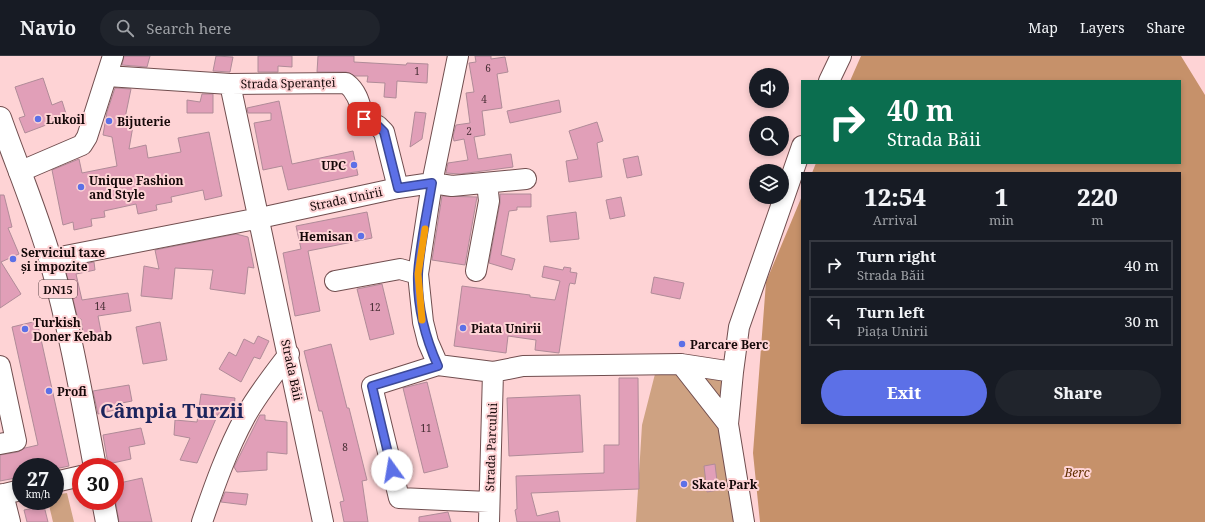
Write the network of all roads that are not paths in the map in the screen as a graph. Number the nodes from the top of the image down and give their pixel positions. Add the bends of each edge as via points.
1 (114, 56) edge
2 (458, 56) edge
3 (841, 56) edge
4 (107, 76) junction
5 (829, 80) edge
6 (230, 84) junction
7 (0, 118) edge
8 (801, 149) edge
9 (19, 172) junction
10 (526, 179) dead end
11 (432, 183) junction
12 (487, 183) junction
13 (398, 188) junction
14 (260, 218) junction
15 (50, 259) junction
16 (476, 271) dead end
17 (418, 274) junction
18 (335, 281) dead end
19 (289, 354) junction
20 (681, 364) junction
21 (0, 366) edge
22 (438, 366) junction
23 (493, 372) junction
24 (733, 372) junction
25 (728, 424) junction
26 (0, 444) edge
27 (94, 458) edge
28 (8, 493) edge
29 (489, 502) junction
30 (105, 510) edge
31 (10, 522) edge
32 (107, 522) edge
33 (202, 522) edge
34 (323, 522) edge
35 (490, 522) edge
36 (744, 522) edge

1 - 4 street
2 - 11 street
3 - 5 street
4 - 6 street, Strada Speranței
4 - 9 street via 87,138 82,145
6 - 13 street, Strada Speranței via 346,83 353,88 358,97 364,119 384,132
6 - 14 street, Strada Băii
7 - 9 main road, DN15
8 - 24 street via 739,327
9 - 15 main road, DN15
10 - 12 street, Strada Unirii
11 - 12 street, Strada Unirii via 452,186
11 - 13 street, Strada Unirii
11 - 17 street
12 - 16 street via 489,200
13 - 14 street, Strada Unirii
14 - 15 street
14 - 19 street, Strada Băii
15 - 27 main road, DN15 via 63,307
17 - 18 street via 400,269
17 - 22 street via 422,322
19 - 33 street via 267,382 245,418
19 - 34 street, Strada Băii
20 - 23 street via 523,366
20 - 24 street
20 - 25 street
21 - 26 street via 16,441
22 - 23 street
22 - 29 street via 372,386 399,498
23 - 29 street, Strada Parcului
24 - 25 street
25 - 36 street
28 - 31 street
29 - 35 street, Strada Parcului
30 - 32 main road

